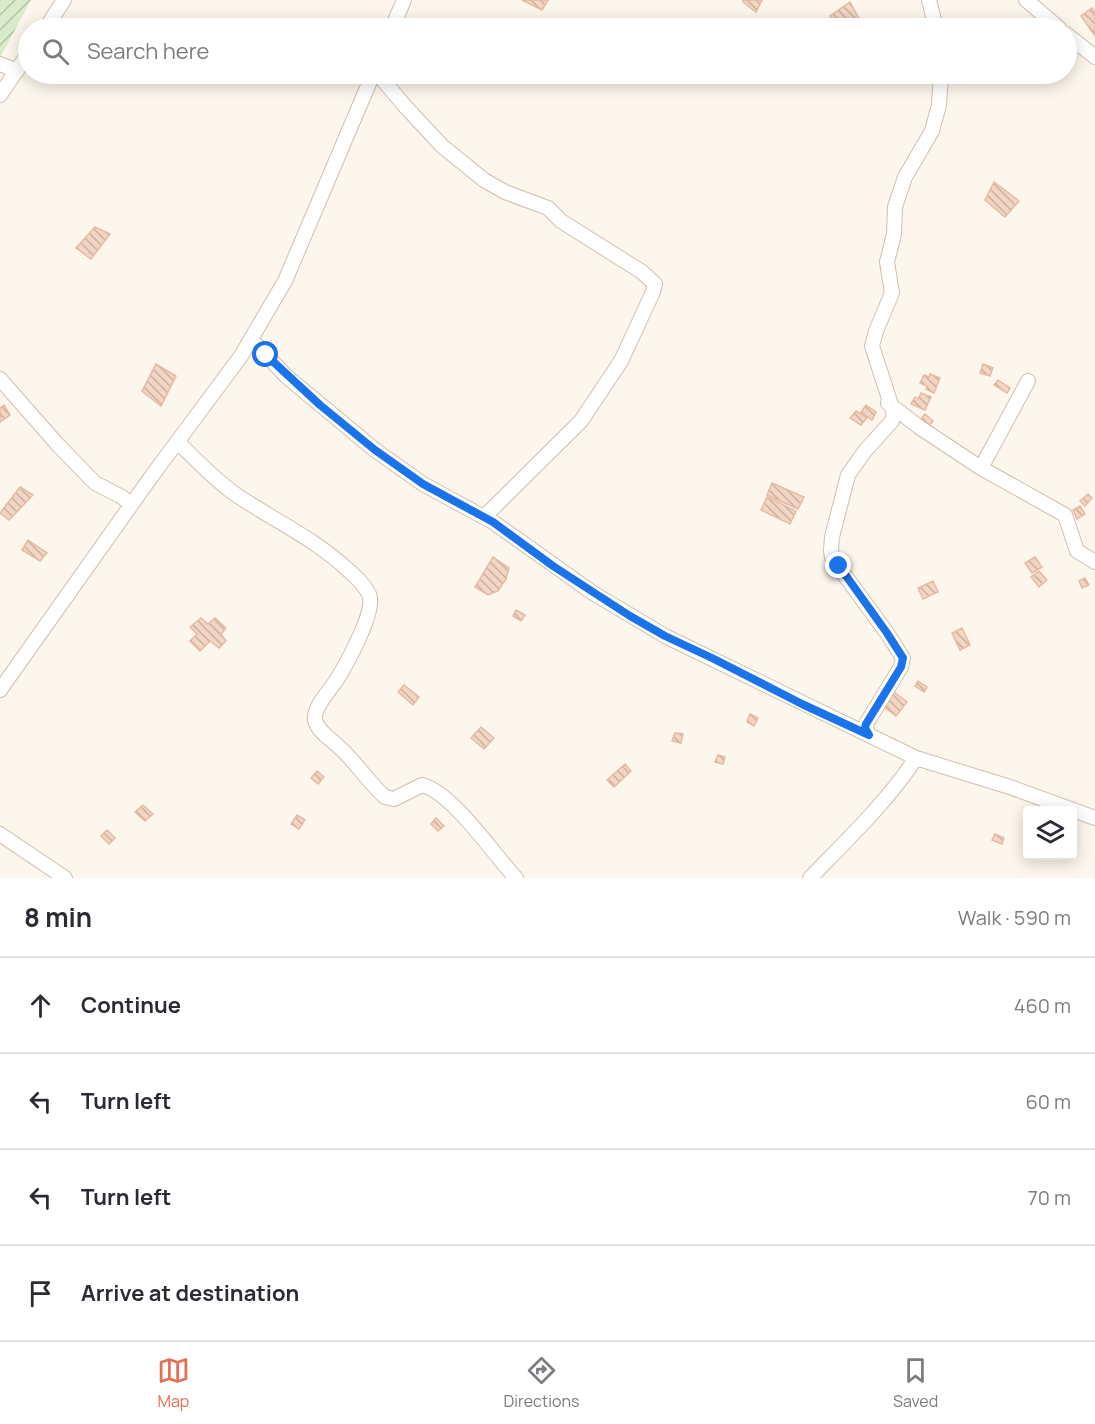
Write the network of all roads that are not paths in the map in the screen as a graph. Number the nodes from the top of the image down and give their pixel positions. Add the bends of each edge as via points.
1 (64, 0) edge
2 (404, 0) edge
3 (929, 0) edge
4 (1026, 0) edge
5 (52, 18) edge
6 (396, 18) edge
7 (934, 18) edge
8 (1047, 18) edge
9 (1077, 43) edge
10 (1095, 57) edge
11 (0, 64) edge
12 (17, 71) joint
13 (369, 84) edge
14 (386, 84) edge
15 (940, 84) edge
16 (0, 95) edge
17 (251, 339) junction
18 (0, 379) edge
19 (1029, 381) dead end
20 (887, 402) junction
21 (178, 442) junction
22 (981, 468) junction
23 (130, 504) junction
24 (484, 517) junction
25 (1095, 562) edge
26 (0, 690) edge
27 (869, 735) junction
28 (916, 758) junction
29 (1095, 818) edge
30 (0, 834) edge
31 (65, 878) edge
32 (516, 878) edge
33 (810, 878) edge

1 - 5 street
2 - 6 street
3 - 7 street
4 - 8 street
9 - 10 street
11 - 12 street
12 - 16 street
13 - 17 street via 285,281
14 - 24 street via 442,146 484,180 548,208 561,221 655,284 621,361 581,421
15 - 20 street via 932,132 910,167 897,199 887,262 892,293 872,346 886,386
17 - 21 street
17 - 24 street via 286,376 375,450 423,484
18 - 23 street via 95,483
19 - 22 street
20 - 22 street
20 - 27 street via 894,414 892,421 848,475 831,550 832,558 903,658 866,724
21 - 23 street
21 - 32 street via 232,492 336,558 368,593 371,605 366,621 337,680 317,709 317,726 385,797 394,799 420,785 438,794 461,814
22 - 25 street via 1065,515 1077,551
23 - 26 street
24 - 27 street via 592,593 665,636
27 - 28 street
28 - 29 street
28 - 33 street via 873,812
30 - 31 street

